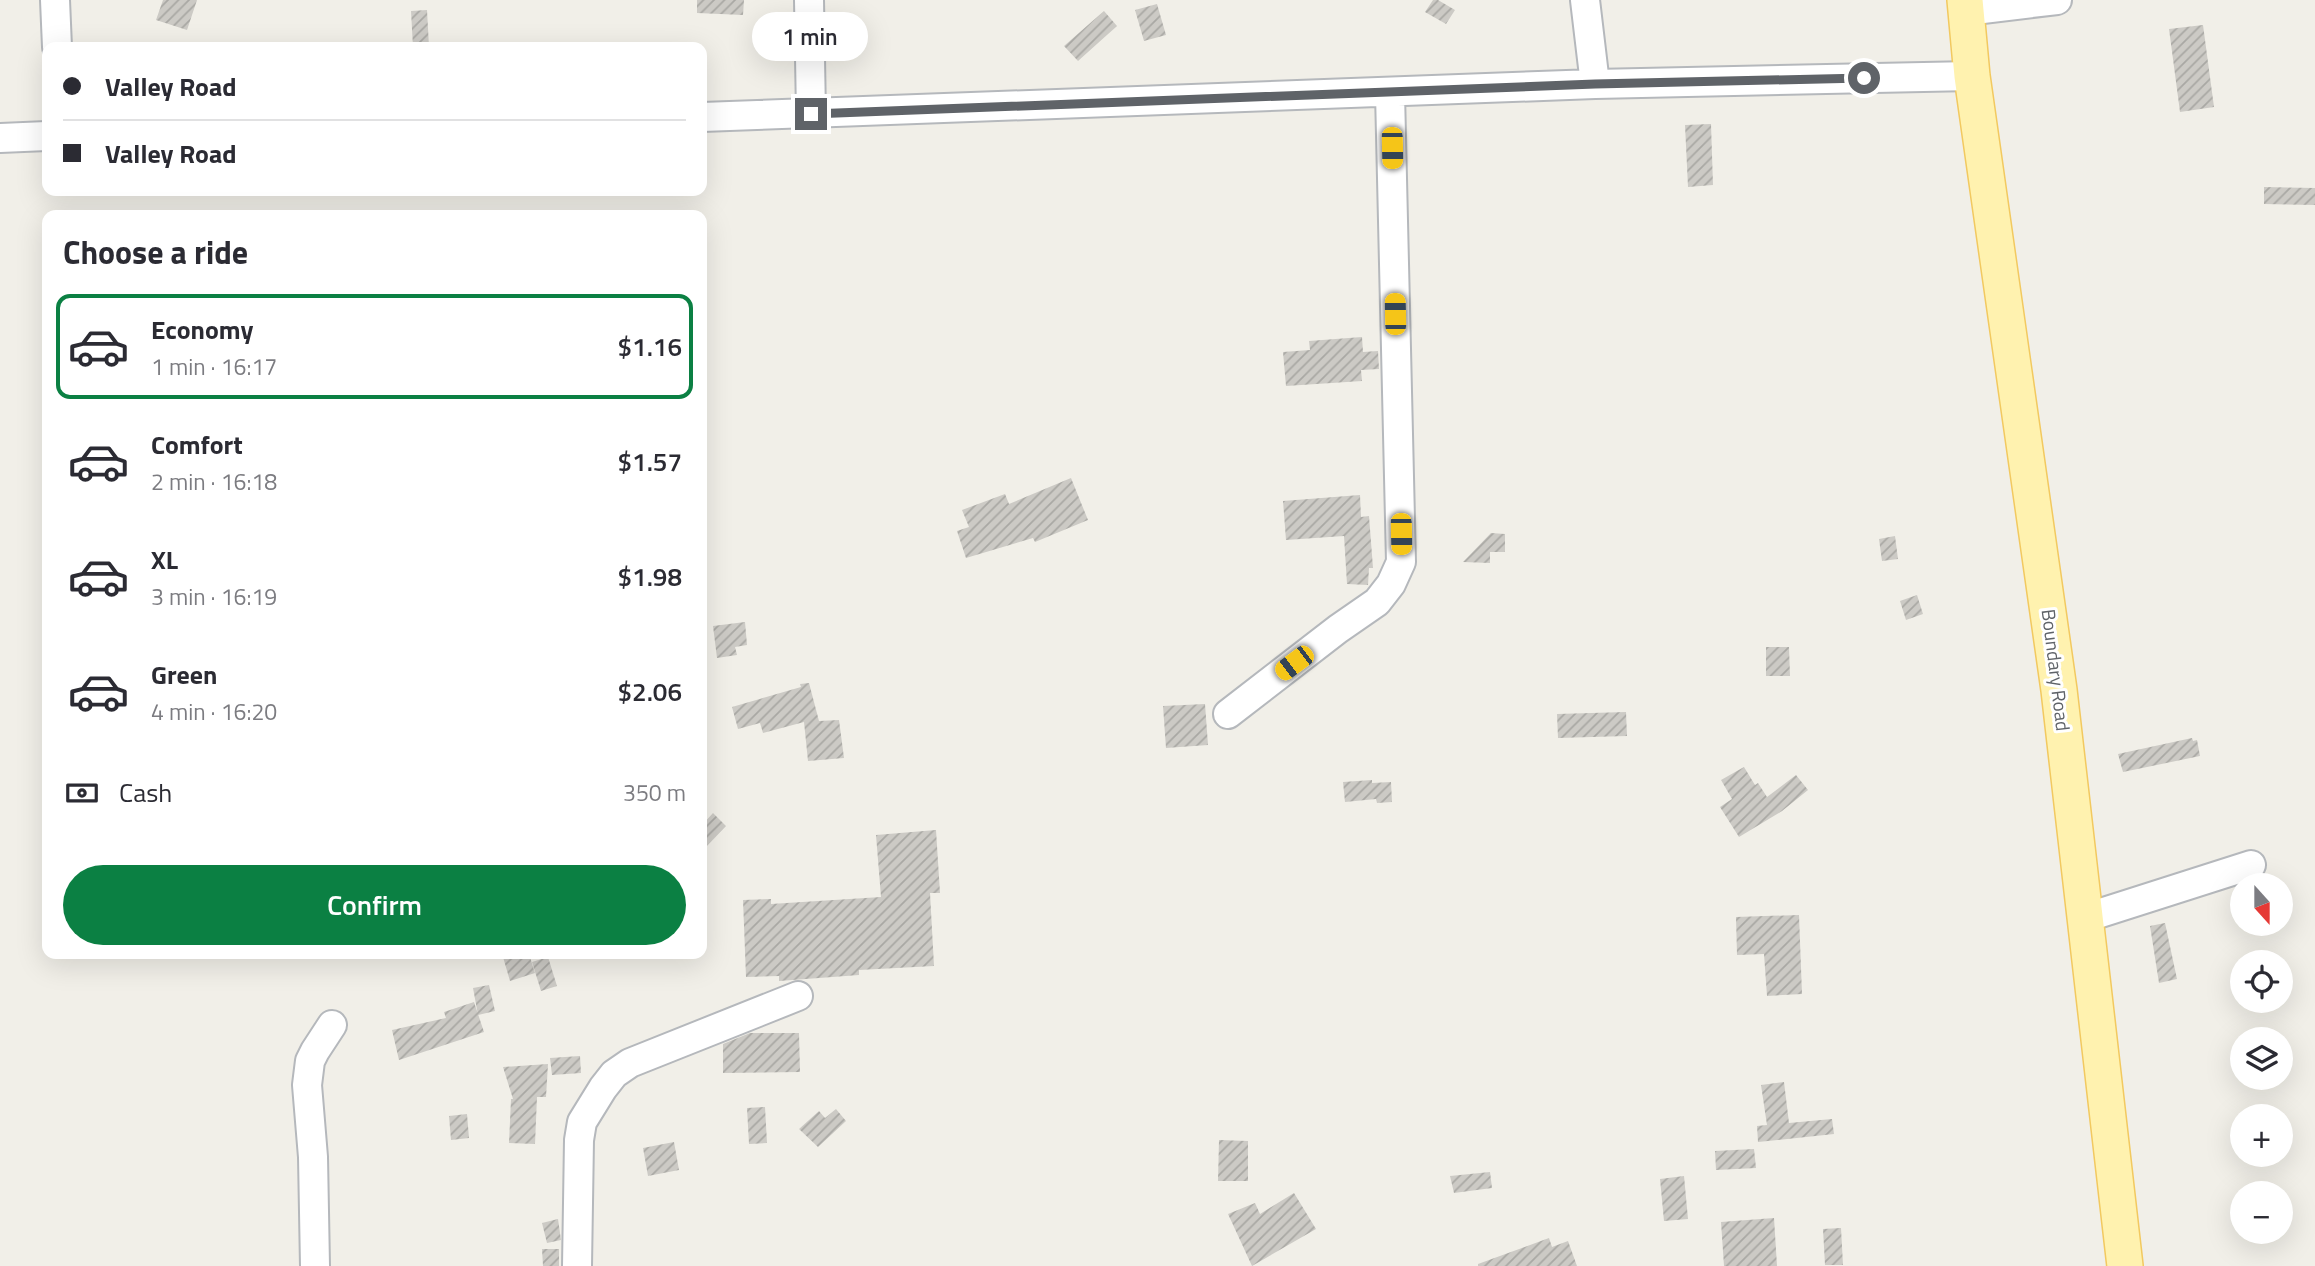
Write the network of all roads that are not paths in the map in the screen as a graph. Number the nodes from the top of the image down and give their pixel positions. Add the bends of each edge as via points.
1 (55, 0) edge
2 (810, 0) edge
3 (1584, 0) edge
4 (2057, 0) edge
5 (1966, 6) edge
6 (57, 42) edge
7 (1972, 76) junction
8 (1595, 84) junction
9 (1390, 93) junction
10 (811, 114) junction
11 (707, 117) edge
12 (42, 136) edge
13 (0, 138) edge
14 (1228, 714) dead end
15 (2251, 865) dead end
16 (2085, 918) junction
17 (798, 996) dead end
18 (332, 1025) dead end
19 (315, 1266) edge
20 (577, 1266) edge
21 (2124, 1266) edge

1 - 6 street
2 - 10 street
3 - 8 street
4 - 5 street
5 - 7 main road, Boundary Road
7 - 8 street
7 - 16 main road, Boundary Road via 2059,690
8 - 9 street
9 - 10 street
9 - 14 street via 1401,562 1377,602
10 - 11 street
12 - 13 street
15 - 16 street
16 - 21 main road, Boundary Road
17 - 20 street via 614,1074 586,1113 579,1140
18 - 19 street via 310,1061 307,1085

